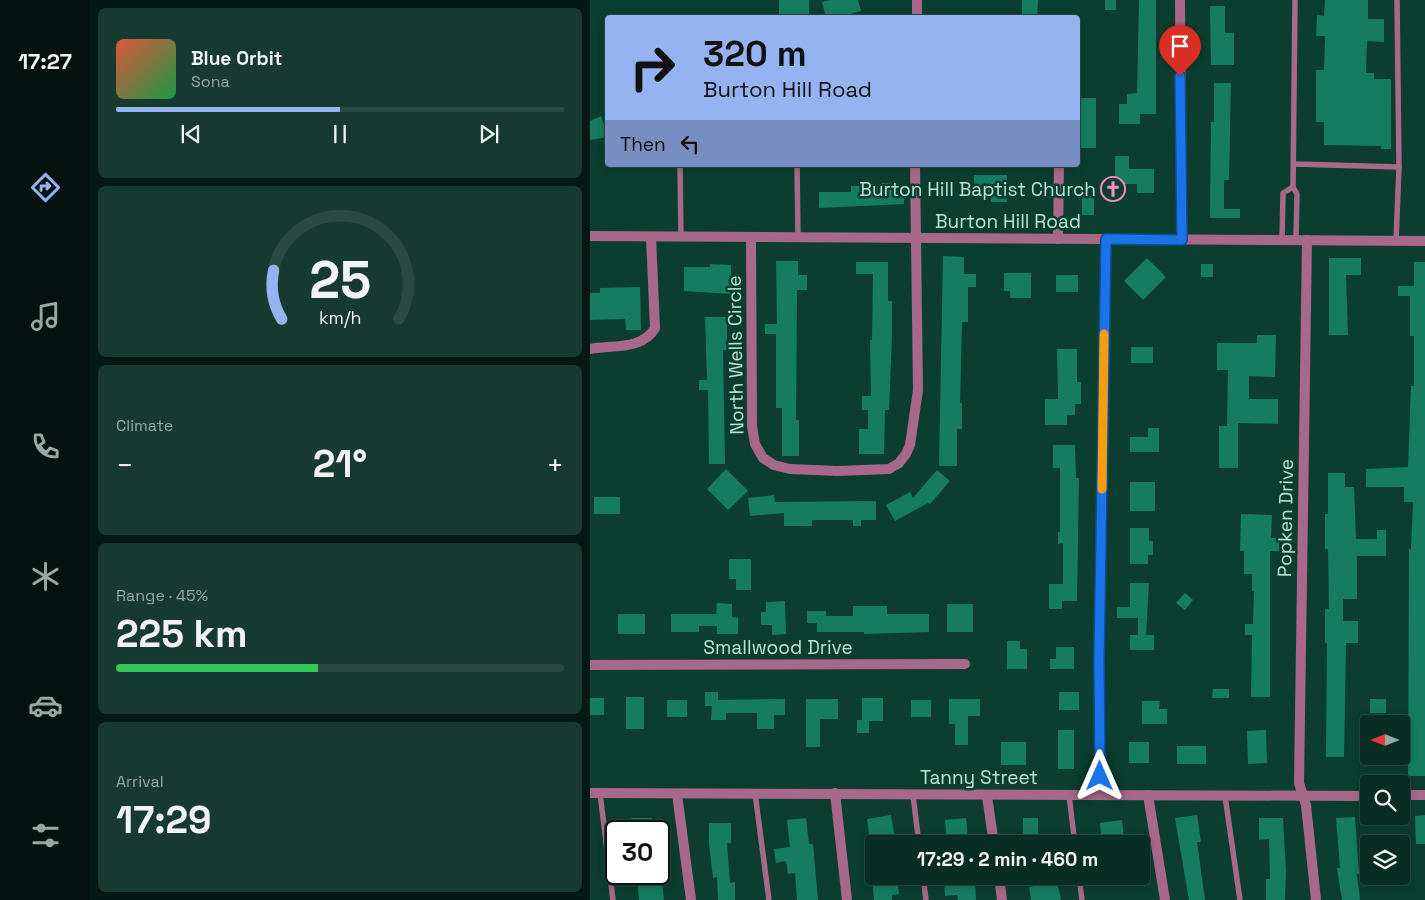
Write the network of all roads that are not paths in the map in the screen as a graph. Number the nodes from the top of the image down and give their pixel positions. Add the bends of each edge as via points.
1 (917, 0) edge
2 (1180, 0) edge
3 (1295, 0) edge
4 (1397, 0) edge
5 (917, 15) edge
6 (1294, 164) junction
7 (1399, 166) junction
8 (680, 167) edge
9 (797, 167) edge
10 (915, 167) edge
11 (1059, 167) edge
12 (1292, 187) junction
13 (590, 236) edge
14 (651, 236) junction
15 (681, 237) junction
16 (751, 237) junction
17 (798, 237) junction
18 (914, 238) junction
19 (1058, 239) junction
20 (1106, 239) junction
21 (1182, 240) junction
22 (1282, 240) junction
23 (1301, 240) junction
24 (1425, 241) edge
25 (1396, 242) junction
26 (590, 349) edge
27 (965, 664) dead end
28 (590, 665) edge
29 (595, 793) edge
30 (835, 793) junction
31 (677, 794) junction
32 (755, 794) junction
33 (1425, 794) edge
34 (913, 795) junction
35 (1069, 795) junction
36 (1100, 795) junction
37 (1148, 795) junction
38 (1410, 795) edge
39 (987, 796) junction
40 (1225, 796) junction
41 (1303, 796) junction
42 (1360, 796) edge
43 (918, 835) edge
44 (993, 835) edge
45 (1074, 835) edge
46 (924, 885) edge
47 (1000, 885) edge
48 (1080, 885) edge
49 (613, 900) edge
50 (691, 900) edge
51 (769, 900) edge
52 (847, 900) edge
53 (926, 900) edge
54 (1002, 900) edge
55 (1082, 900) edge
56 (1165, 900) edge
57 (1240, 900) edge
58 (1316, 900) edge

1 - 5 street
2 - 21 street
3 - 6 lane
4 - 7 lane
6 - 7 lane
6 - 12 lane
7 - 25 lane
8 - 15 lane
9 - 17 lane
10 - 18 street
11 - 19 street
12 - 22 lane via 1283,193
12 - 23 lane via 1297,194
13 - 14 street, Burton Hill Road
14 - 15 street, Burton Hill Road
14 - 26 street via 655,328 650,337 634,345
15 - 16 street, Burton Hill Road
16 - 17 street, Burton Hill Road
16 - 18 street, North Wells Circle via 752,426 758,453 774,465 837,471 889,469 899,463 910,445 918,390
17 - 18 street, Burton Hill Road
18 - 19 street, Burton Hill Road
19 - 20 street, Burton Hill Road
20 - 21 street, Burton Hill Road
20 - 36 street
21 - 22 street, Burton Hill Road
22 - 23 street, Burton Hill Road
23 - 25 street, Burton Hill Road
23 - 41 street, Popken Drive via 1299,783
24 - 25 street, Burton Hill Road
27 - 28 street, Smallwood Drive
29 - 31 street, Tanny Street
29 - 49 lane
30 - 32 street, Tanny Street
30 - 34 street, Tanny Street
30 - 52 street
31 - 32 street, Tanny Street
31 - 50 street
32 - 51 lane
33 - 38 street
34 - 39 street, Tanny Street
34 - 43 lane
35 - 36 street, Tanny Street
35 - 39 street, Tanny Street
35 - 45 lane
36 - 37 street, Tanny Street
37 - 40 street, Tanny Street
37 - 56 street
39 - 44 street
40 - 41 street, Tanny Street
40 - 57 lane
41 - 42 street, Tanny Street
41 - 58 street, Popken Drive
46 - 53 lane
47 - 54 street
48 - 55 lane

